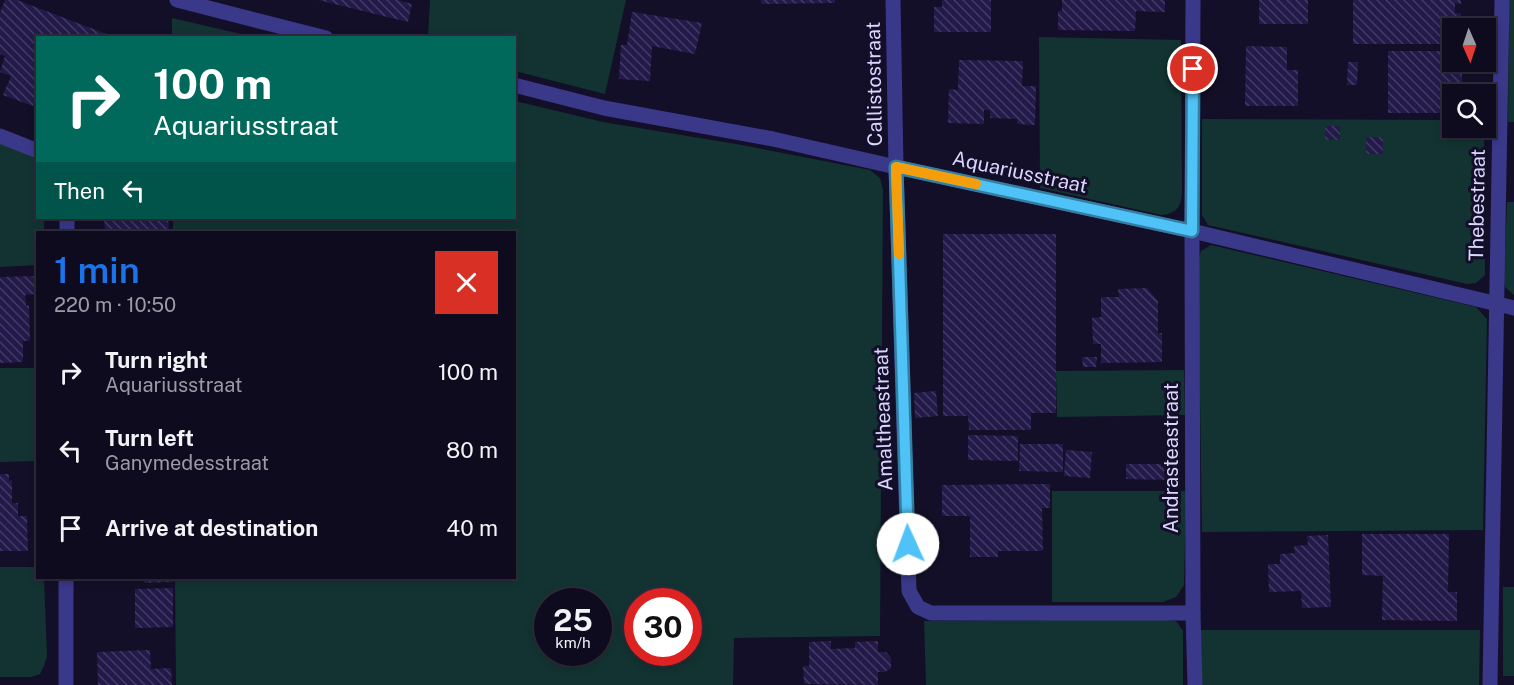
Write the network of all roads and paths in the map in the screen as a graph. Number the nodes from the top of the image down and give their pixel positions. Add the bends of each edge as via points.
1 (177, 0) edge
2 (893, 0) edge
3 (1193, 0) edge
4 (1502, 0) edge
5 (318, 36) edge
6 (516, 86) edge
7 (0, 136) edge
8 (36, 150) edge
9 (896, 167) junction
10 (1192, 231) junction
11 (1496, 303) junction
12 (1514, 308) edge
13 (66, 579) edge
14 (1193, 613) junction
15 (66, 685) edge
16 (1195, 685) edge
17 (1490, 685) edge

1 - 5 street
2 - 9 street, Callistostraat
3 - 10 street, Andrasteastraat
4 - 11 street, Thebestraat
6 - 9 street, Aquariusstraat via 604,108 773,139
7 - 8 street
9 - 10 street, Aquariusstraat
9 - 14 street, Amaltheastraat via 909,591 918,607 931,613
10 - 11 street, Aquariusstraat
10 - 14 street, Andrasteastraat
11 - 12 street, Aquariusstraat
11 - 17 street
13 - 15 street
14 - 16 street, Andrasteastraat

